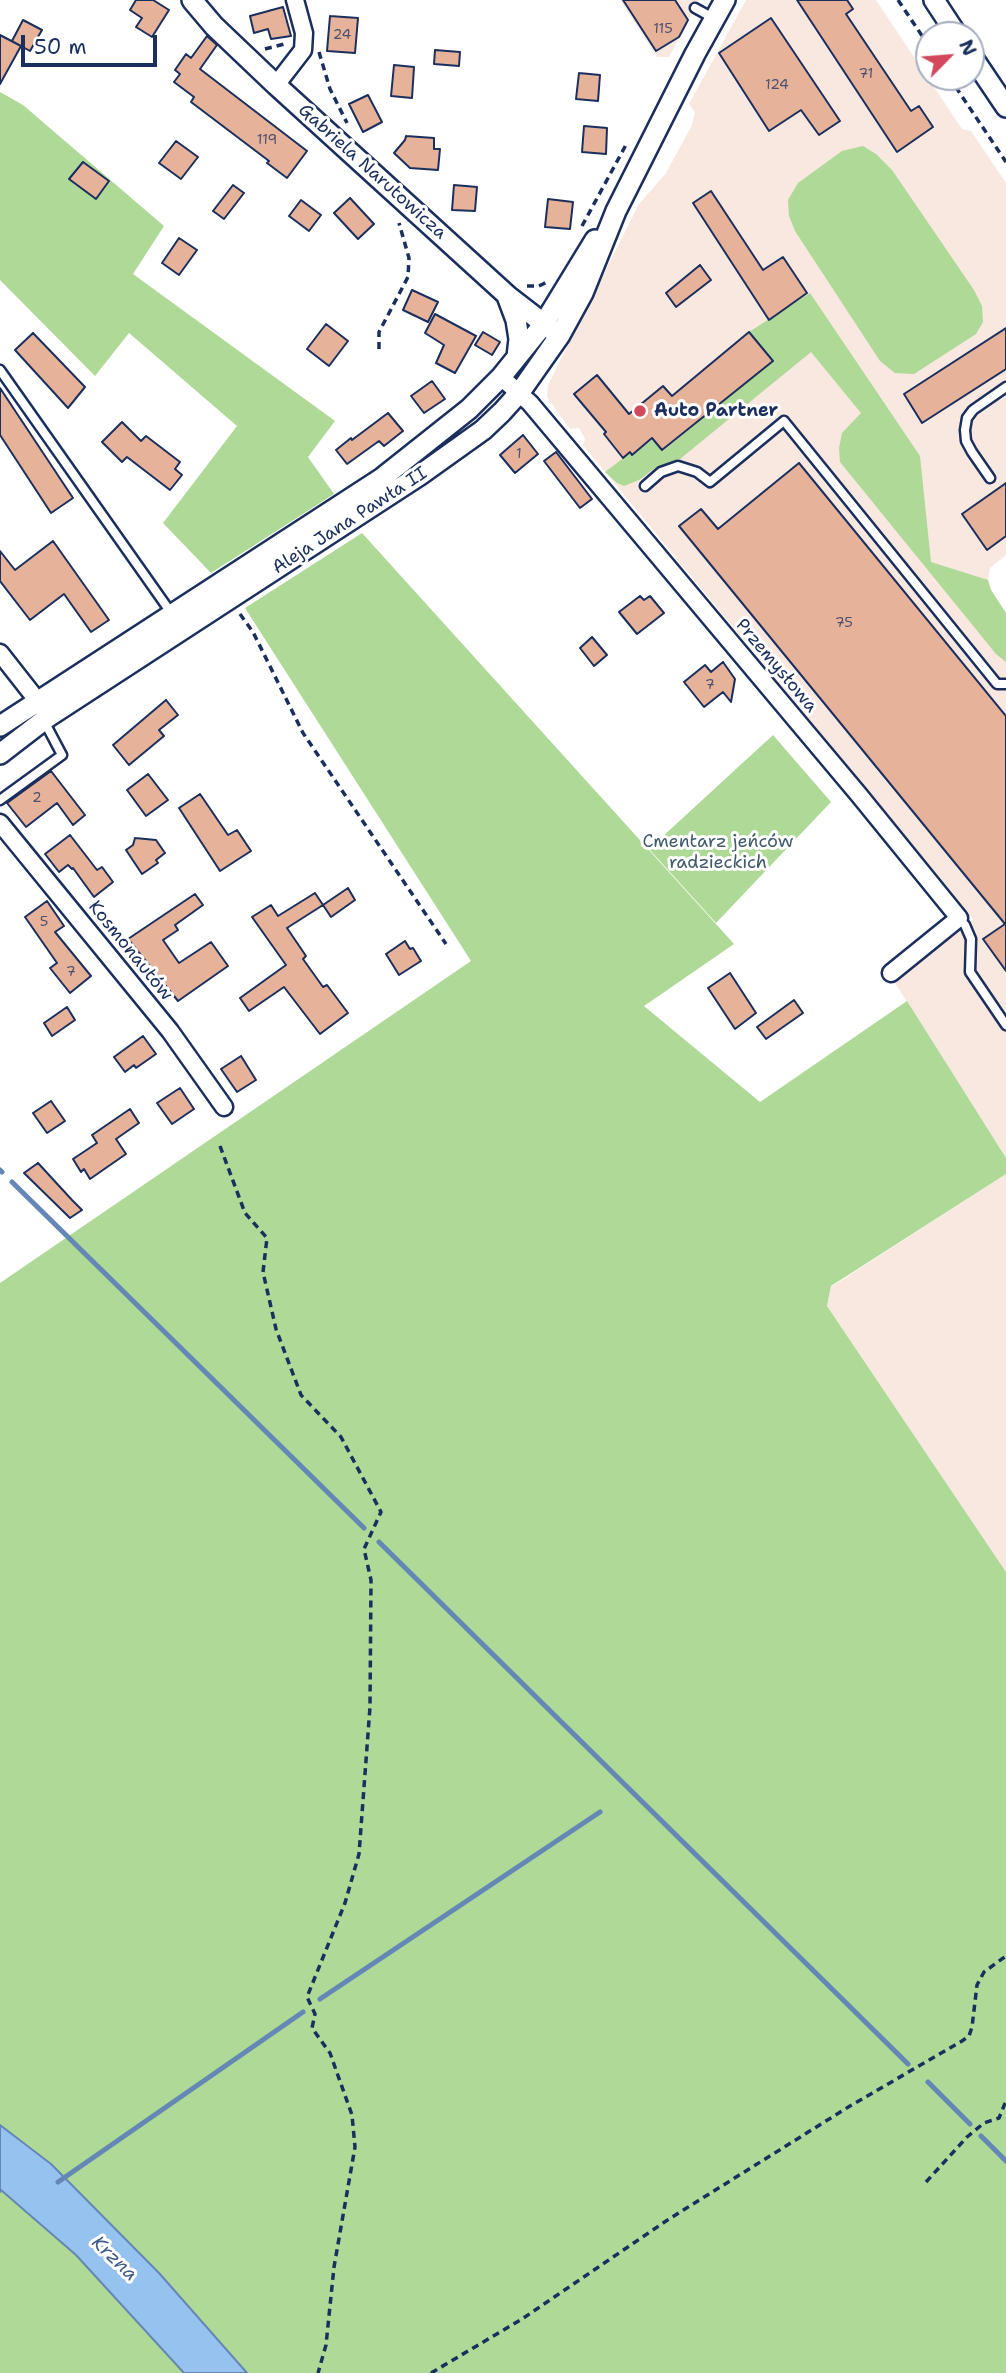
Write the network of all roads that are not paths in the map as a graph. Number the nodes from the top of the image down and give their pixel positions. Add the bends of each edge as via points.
1 (192, 0) edge
2 (295, 0) edge
3 (725, 0) edge
4 (934, 0) edge
5 (695, 8) dead end
6 (715, 19) junction
7 (948, 21) edge
8 (985, 76) edge
9 (276, 85) junction
10 (1006, 107) edge
11 (616, 211) junction
12 (513, 289) junction
13 (543, 325) junction
14 (560, 335) junction
15 (517, 357) junction
16 (0, 370) edge
17 (501, 377) junction
18 (1006, 387) edge
19 (520, 392) junction
20 (990, 478) dead end
21 (645, 486) dead end
22 (224, 591) junction
23 (172, 614) junction
24 (0, 653) edge
25 (1006, 684) edge
26 (43, 713) junction
27 (0, 726) edge
28 (0, 754) edge
29 (0, 800) edge
30 (0, 823) edge
31 (959, 918) junction
32 (891, 973) dead end
33 (1006, 1025) edge
34 (224, 1107) dead end

1 - 9 street, Gabriela Narutowicza
2 - 9 street via 304,33 303,50
3 - 6 street, Aleja Jana Pawła II
4 - 7 street
5 - 6 lane
6 - 11 street, Aleja Jana Pawła II
8 - 10 street
9 - 12 street, Gabriela Narutowicza
11 - 13 street, Aleja Jana Pawła II
11 - 14 street, Aleja Jana Pawła II via 583,293
12 - 13 street, Gabriela Narutowicza
12 - 15 street
13 - 14 street, Gabriela Narutowicza
13 - 15 street, Aleja Jana Pawła II
14 - 19 street, Aleja Jana Pawła II
15 - 17 street, Aleja Jana Pawła II
16 - 23 lane
17 - 19 street, Przemysłowa
17 - 22 street, Aleja Jana Pawła II via 469,409 382,478
18 - 20 lane via 967,418 966,441
19 - 22 street, Aleja Jana Pawła II via 483,429 420,475
19 - 31 street, Przemysłowa
21 - 25 lane via 661,472 678,466 710,482 784,421 997,684
22 - 23 street, Aleja Jana Pawła II
22 - 26 street, Aleja Jana Pawła II
23 - 26 street, Aleja Jana Pawła II
24 - 26 street
26 - 27 street, Aleja Jana Pawła II
26 - 28 street, Aleja Jana Pawła II
26 - 29 lane via 62,755
30 - 34 street, Kosmonautów via 165,1024
31 - 32 street
31 - 33 lane via 971,939 970,972

